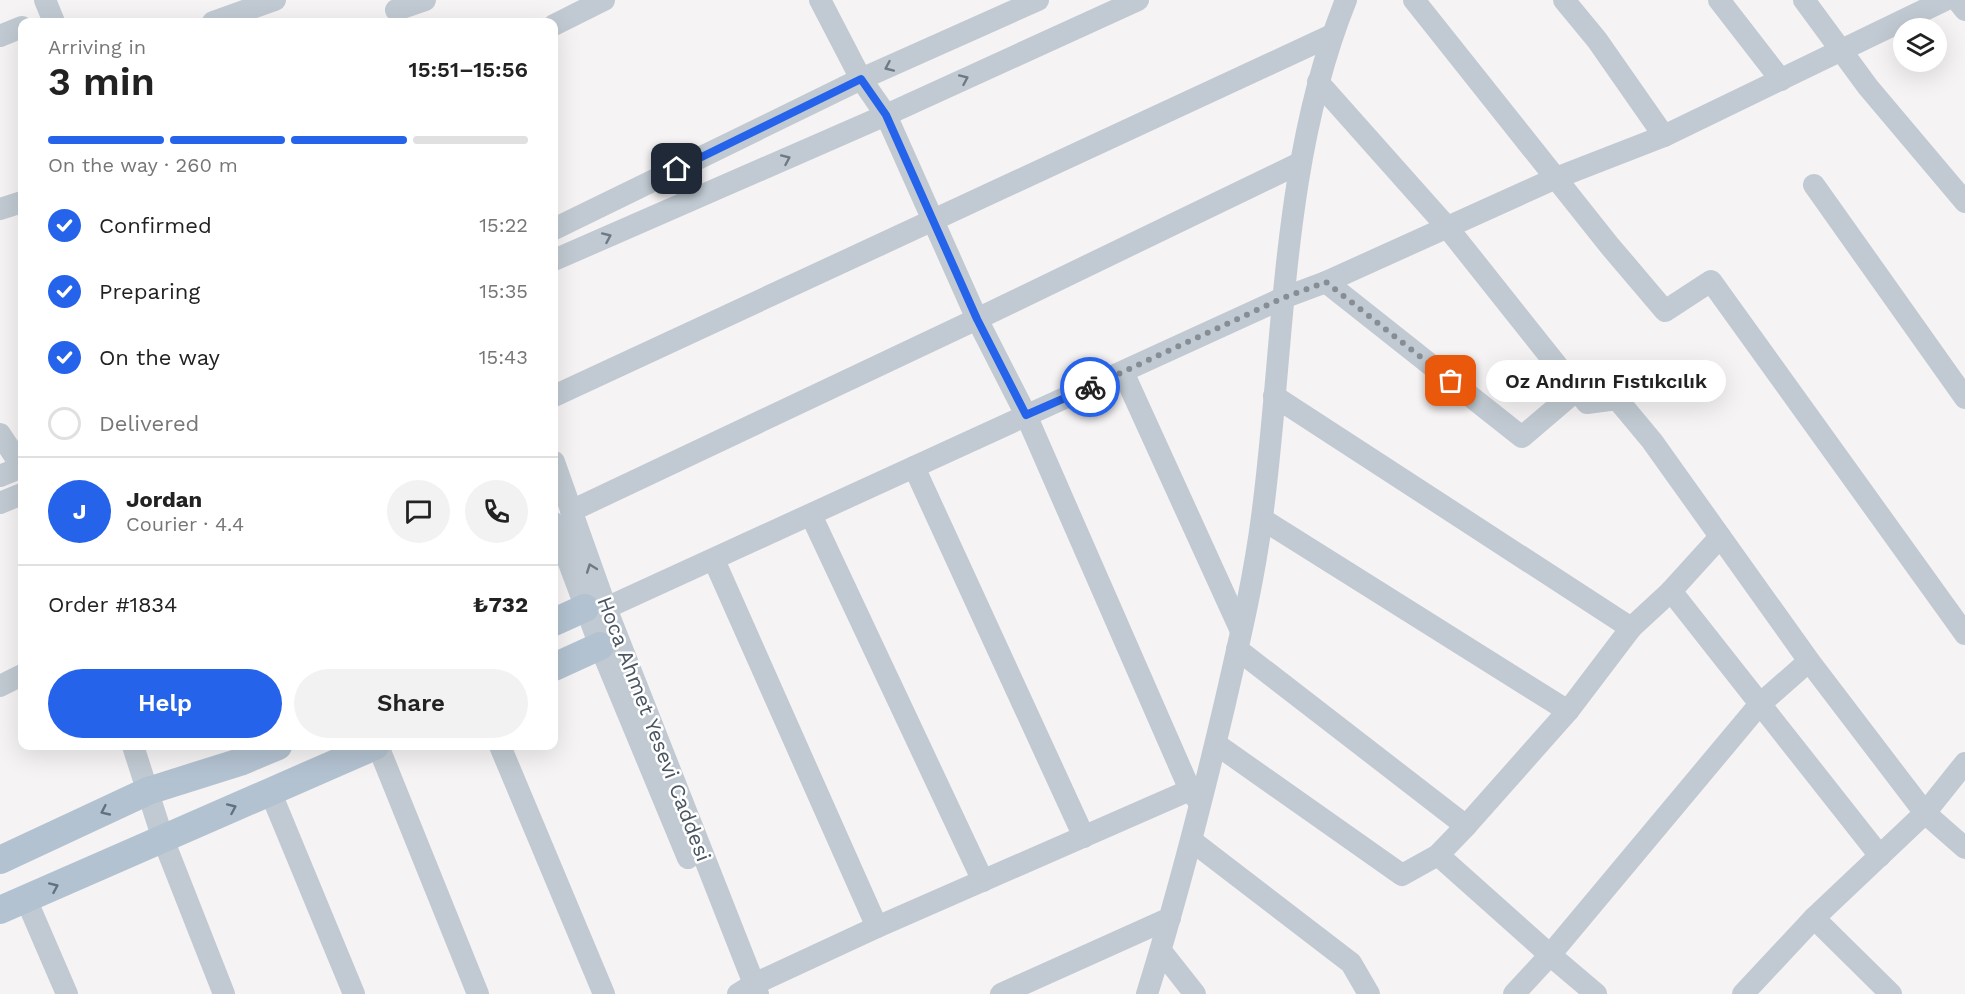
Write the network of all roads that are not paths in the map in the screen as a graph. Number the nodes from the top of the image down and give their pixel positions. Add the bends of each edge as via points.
1 (275, 0) edge
2 (425, 0) edge
3 (604, 0) edge
4 (820, 0) edge
5 (1038, 0) edge
6 (1346, 0) edge
7 (1414, 0) edge
8 (1564, 0) edge
9 (1719, 0) edge
10 (1804, 0) edge
11 (1945, 0) edge
12 (1957, 0) edge
13 (1128, 2) edge
14 (1965, 10) edge
15 (392, 11) edge
16 (224, 18) edge
17 (558, 23) edge
18 (18, 29) edge
19 (1332, 34) junction
20 (0, 36) edge
21 (1840, 50) junction
22 (861, 79) junction
23 (1781, 80) junction
24 (1318, 82) junction
25 (886, 115) junction
26 (1664, 136) junction
27 (1300, 163) junction
28 (1556, 178) junction
29 (1814, 185) dead end
30 (1965, 202) edge
31 (18, 203) edge
32 (0, 209) edge
33 (932, 219) junction
34 (558, 227) edge
35 (1447, 227) junction
36 (558, 258) edge
37 (1326, 282) junction
38 (1283, 298) junction
39 (977, 319) junction
40 (1123, 372) junction
41 (1577, 390) junction
42 (558, 394) edge
43 (1274, 396) junction
44 (1965, 398) edge
45 (1026, 415) junction
46 (0, 434) edge
47 (18, 461) edge
48 (914, 467) junction
49 (18, 469) edge
50 (0, 476) edge
51 (558, 490) edge
52 (18, 496) edge
53 (0, 503) edge
54 (812, 515) junction
55 (562, 517) edge
56 (1262, 519) junction
57 (1720, 537) junction
58 (714, 560) junction
59 (1671, 591) junction
60 (595, 608) junction
61 (558, 621) edge
62 (1631, 628) junction
63 (1965, 634) edge
64 (1239, 640) junction
65 (600, 646) junction
66 (1809, 661) junction
67 (558, 665) edge
68 (18, 677) edge
69 (0, 686) edge
70 (1759, 705) junction
71 (1568, 711) junction
72 (1216, 744) junction
73 (134, 750) edge
74 (257, 750) edge
75 (367, 750) edge
76 (378, 750) edge
77 (502, 750) edge
78 (236, 754) edge
79 (1965, 763) edge
80 (148, 791) junction
81 (270, 791) junction
82 (1196, 798) junction
83 (1925, 813) junction
84 (1466, 826) junction
85 (1084, 837) junction
86 (163, 839) junction
87 (1192, 841) junction
88 (1965, 848) edge
89 (1438, 855) junction
90 (1880, 856) junction
91 (0, 860) edge
92 (983, 881) junction
93 (26, 899) junction
94 (0, 910) edge
95 (1170, 918) junction
96 (1814, 918) junction
97 (877, 927) junction
98 (1161, 951) junction
99 (1550, 955) junction
100 (748, 991) edge
101 (67, 994) edge
102 (224, 994) edge
103 (354, 994) edge
104 (478, 994) edge
105 (604, 994) edge
106 (1001, 994) edge
107 (1147, 994) edge
108 (1195, 994) edge
109 (1370, 994) edge
110 (1514, 994) edge
111 (1596, 994) edge
112 (1743, 994) edge
113 (1891, 994) edge

1 - 16 street
2 - 15 street
3 - 17 street
4 - 22 street
5 -> 22 street
6 - 19 street
7 - 28 street
8 - 26 street
9 - 23 street
10 - 21 street
11 - 21 street
12 - 14 street
25 -> 13 street
18 - 20 street
19 - 24 street
19 - 33 street
21 - 23 street
21 - 30 street
22 - 25 street
22 - 34 street
23 - 26 street
24 - 27 street
24 - 35 street
25 - 33 street
36 -> 25 street
26 - 28 street
27 - 38 street
27 - 39 street
28 - 35 street
28 - 63 street via 1665,311 1711,281
29 - 44 street
31 - 32 street
33 - 39 street
33 - 42 street
35 - 37 street
35 - 41 street
37 - 38 street
37 - 41 street via 1522,437
38 - 40 street
38 - 43 street
39 - 45 street
39 - 55 street
40 - 45 street
40 - 64 street
41 - 57 street via 1587,403 1617,399
43 - 56 street
43 - 62 street
45 - 48 street
45 - 82 street
46 - 47 street
48 - 54 street
48 - 85 street
49 - 50 street
51 - 55 street, Hoca Ahmet Yesevi Caddesi
52 - 53 street
54 - 58 street
54 - 92 street
55 - 60 street, Hoca Ahmet Yesevi Caddesi
56 - 64 street
56 - 71 street
57 - 59 street
57 - 66 street
58 - 60 street
58 - 97 street
59 - 62 street
59 - 70 street
60 - 61 main road
60 - 65 street, Hoca Ahmet Yesevi Caddesi
60 - 100 street, Hoca Ahmet Yesevi Caddesi
62 - 71 street
64 - 72 street
64 - 84 street
65 - 67 main road
65 - 100 street, Hoca Ahmet Yesevi Caddesi
66 - 70 street
66 - 83 street
68 - 69 street
70 - 90 street
70 - 99 street
71 - 84 street
72 - 82 street
72 - 89 street via 1402,875
73 - 80 street
74 - 78 main road
75 - 81 main road
76 - 104 street
77 - 105 street
78 - 80 main road
79 - 83 street
80 - 86 street
80 -> 91 main road
86 -> 81 main road
81 - 103 street
82 - 85 street
82 - 87 street
83 - 88 street
83 - 90 street
84 - 89 street
85 - 92 street
93 -> 86 main road
86 - 102 street
87 - 95 street
87 - 109 street via 1352,963
89 - 99 street
90 - 96 street
92 - 97 street
93 - 94 main road
93 - 101 street
95 - 98 street
95 - 106 street
96 - 112 street
96 - 113 street
97 - 100 street
98 - 107 street
98 - 108 street
99 - 110 street
99 - 111 street

